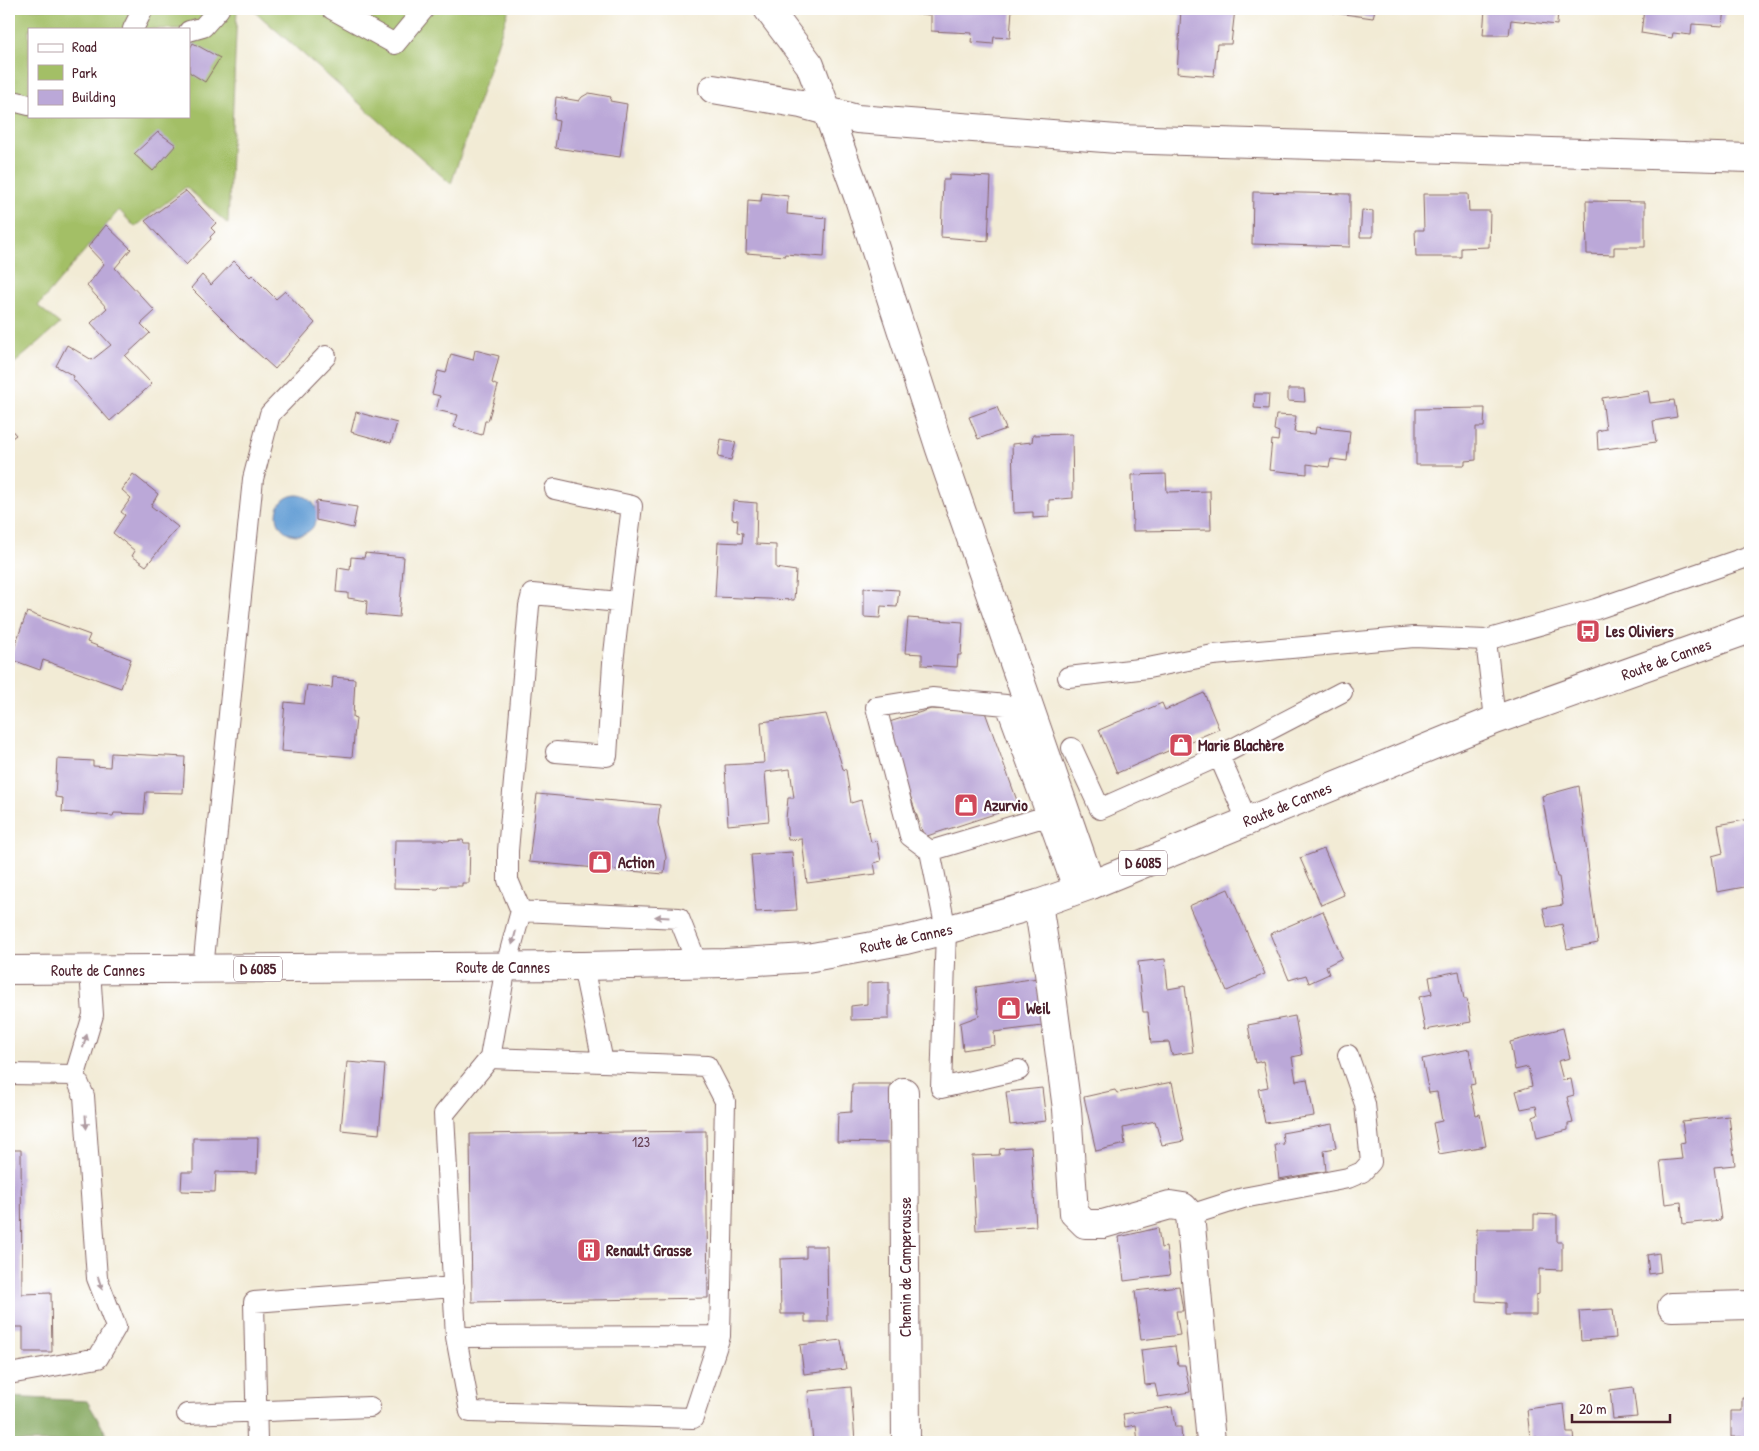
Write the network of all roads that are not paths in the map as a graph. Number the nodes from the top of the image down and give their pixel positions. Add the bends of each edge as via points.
1 (143, 9) edge
2 (219, 9) edge
3 (332, 9) edge
4 (424, 9) edge
5 (768, 9) edge
6 (134, 28) edge
7 (190, 31) edge
8 (713, 89) dead end
9 (9, 100) edge
10 (28, 105) edge
11 (828, 111) junction
12 (1750, 158) edge
13 (326, 356) dead end
14 (555, 489) dead end
15 (1750, 556) edge
16 (620, 602) junction
17 (1750, 629) edge
18 (1486, 640) junction
19 (1068, 676) dead end
20 (1342, 692) dead end
21 (1495, 720) junction
22 (1072, 748) dead end
23 (556, 752) dead end
24 (1219, 756) junction
25 (1046, 816) junction
26 (1246, 820) junction
27 (930, 851) junction
28 (1082, 888) junction
29 (1038, 904) junction
30 (521, 910) junction
31 (946, 930) junction
32 (697, 963) junction
33 (506, 966) junction
34 (583, 966) junction
35 (203, 969) junction
36 (9, 970) edge
37 (90, 970) junction
38 (1348, 1055) dead end
39 (490, 1058) junction
40 (603, 1062) junction
41 (1019, 1070) dead end
42 (9, 1074) edge
43 (75, 1075) junction
44 (904, 1092) dead end
45 (1190, 1214) junction
46 (454, 1287) junction
47 (1750, 1305) edge
48 (1672, 1307) dead end
49 (720, 1336) junction
50 (456, 1337) junction
51 (9, 1374) edge
52 (370, 1407) dead end
53 (256, 1411) junction
54 (187, 1414) dead end
55 (257, 1442) edge
56 (906, 1442) edge
57 (1211, 1442) edge

1 - 6 lane
2 - 7 lane via 203,27
3 - 4 lane via 395,44
5 - 11 street via 810,64
8 - 11 street
9 - 10 lane
11 - 12 street via 858,119 1117,139
11 - 28 street
13 - 35 lane via 270,414 253,479
14 - 16 lane via 632,506
15 - 18 lane via 1596,609
16 - 23 lane via 607,756
16 - 30 lane via 532,594 508,851 508,880
17 - 21 street, Route de Cannes / D 6085
18 - 19 lane via 1414,638 1232,653 1148,668
18 - 21 lane
20 - 24 lane
21 - 26 street, Route de Cannes / D 6085
22 - 24 lane via 1100,809
24 - 26 lane
25 - 27 lane
25 - 27 lane via 1006,705 932,698 876,707 910,836
25 - 28 lane
26 - 28 street, Route de Cannes / D 6085
27 - 31 lane
28 - 29 street, Route de Cannes / D 6085
29 - 31 street, Route de Cannes / D 6085
29 - 45 street via 1067,1109 1074,1213 1085,1224 1103,1224 1170,1205 1183,1207
32 -> 30 lane via 679,918
30 -> 33 lane
31 - 32 street, Route de Cannes / D 6085 via 806,958
31 - 41 lane via 941,1088
32 - 34 street, Route de Cannes / D 6085
33 - 34 street, Route de Cannes / D 6085
33 - 35 street, Route de Cannes / D 6085
33 - 39 lane
34 - 40 lane
35 - 37 street, Route de Cannes / D 6085
36 - 37 street, Route de Cannes / D 6085
43 -> 37 lane via 93,1015
38 - 45 lane via 1365,1104 1371,1162 1362,1172 1348,1178 1243,1198
39 - 40 lane
39 - 46 lane via 444,1114
40 - 49 lane via 707,1066 724,1102
42 - 43 lane
43 -> 51 lane via 84,1096 97,1278 116,1327 98,1358
44 - 56 street, Chemin de Camperousse
45 - 57 street
46 - 50 lane
46 - 53 lane via 254,1302
47 - 48 street
49 - 50 lane
49 - 50 lane via 694,1418 470,1412
52 - 53 lane
53 - 54 lane
53 - 55 lane

